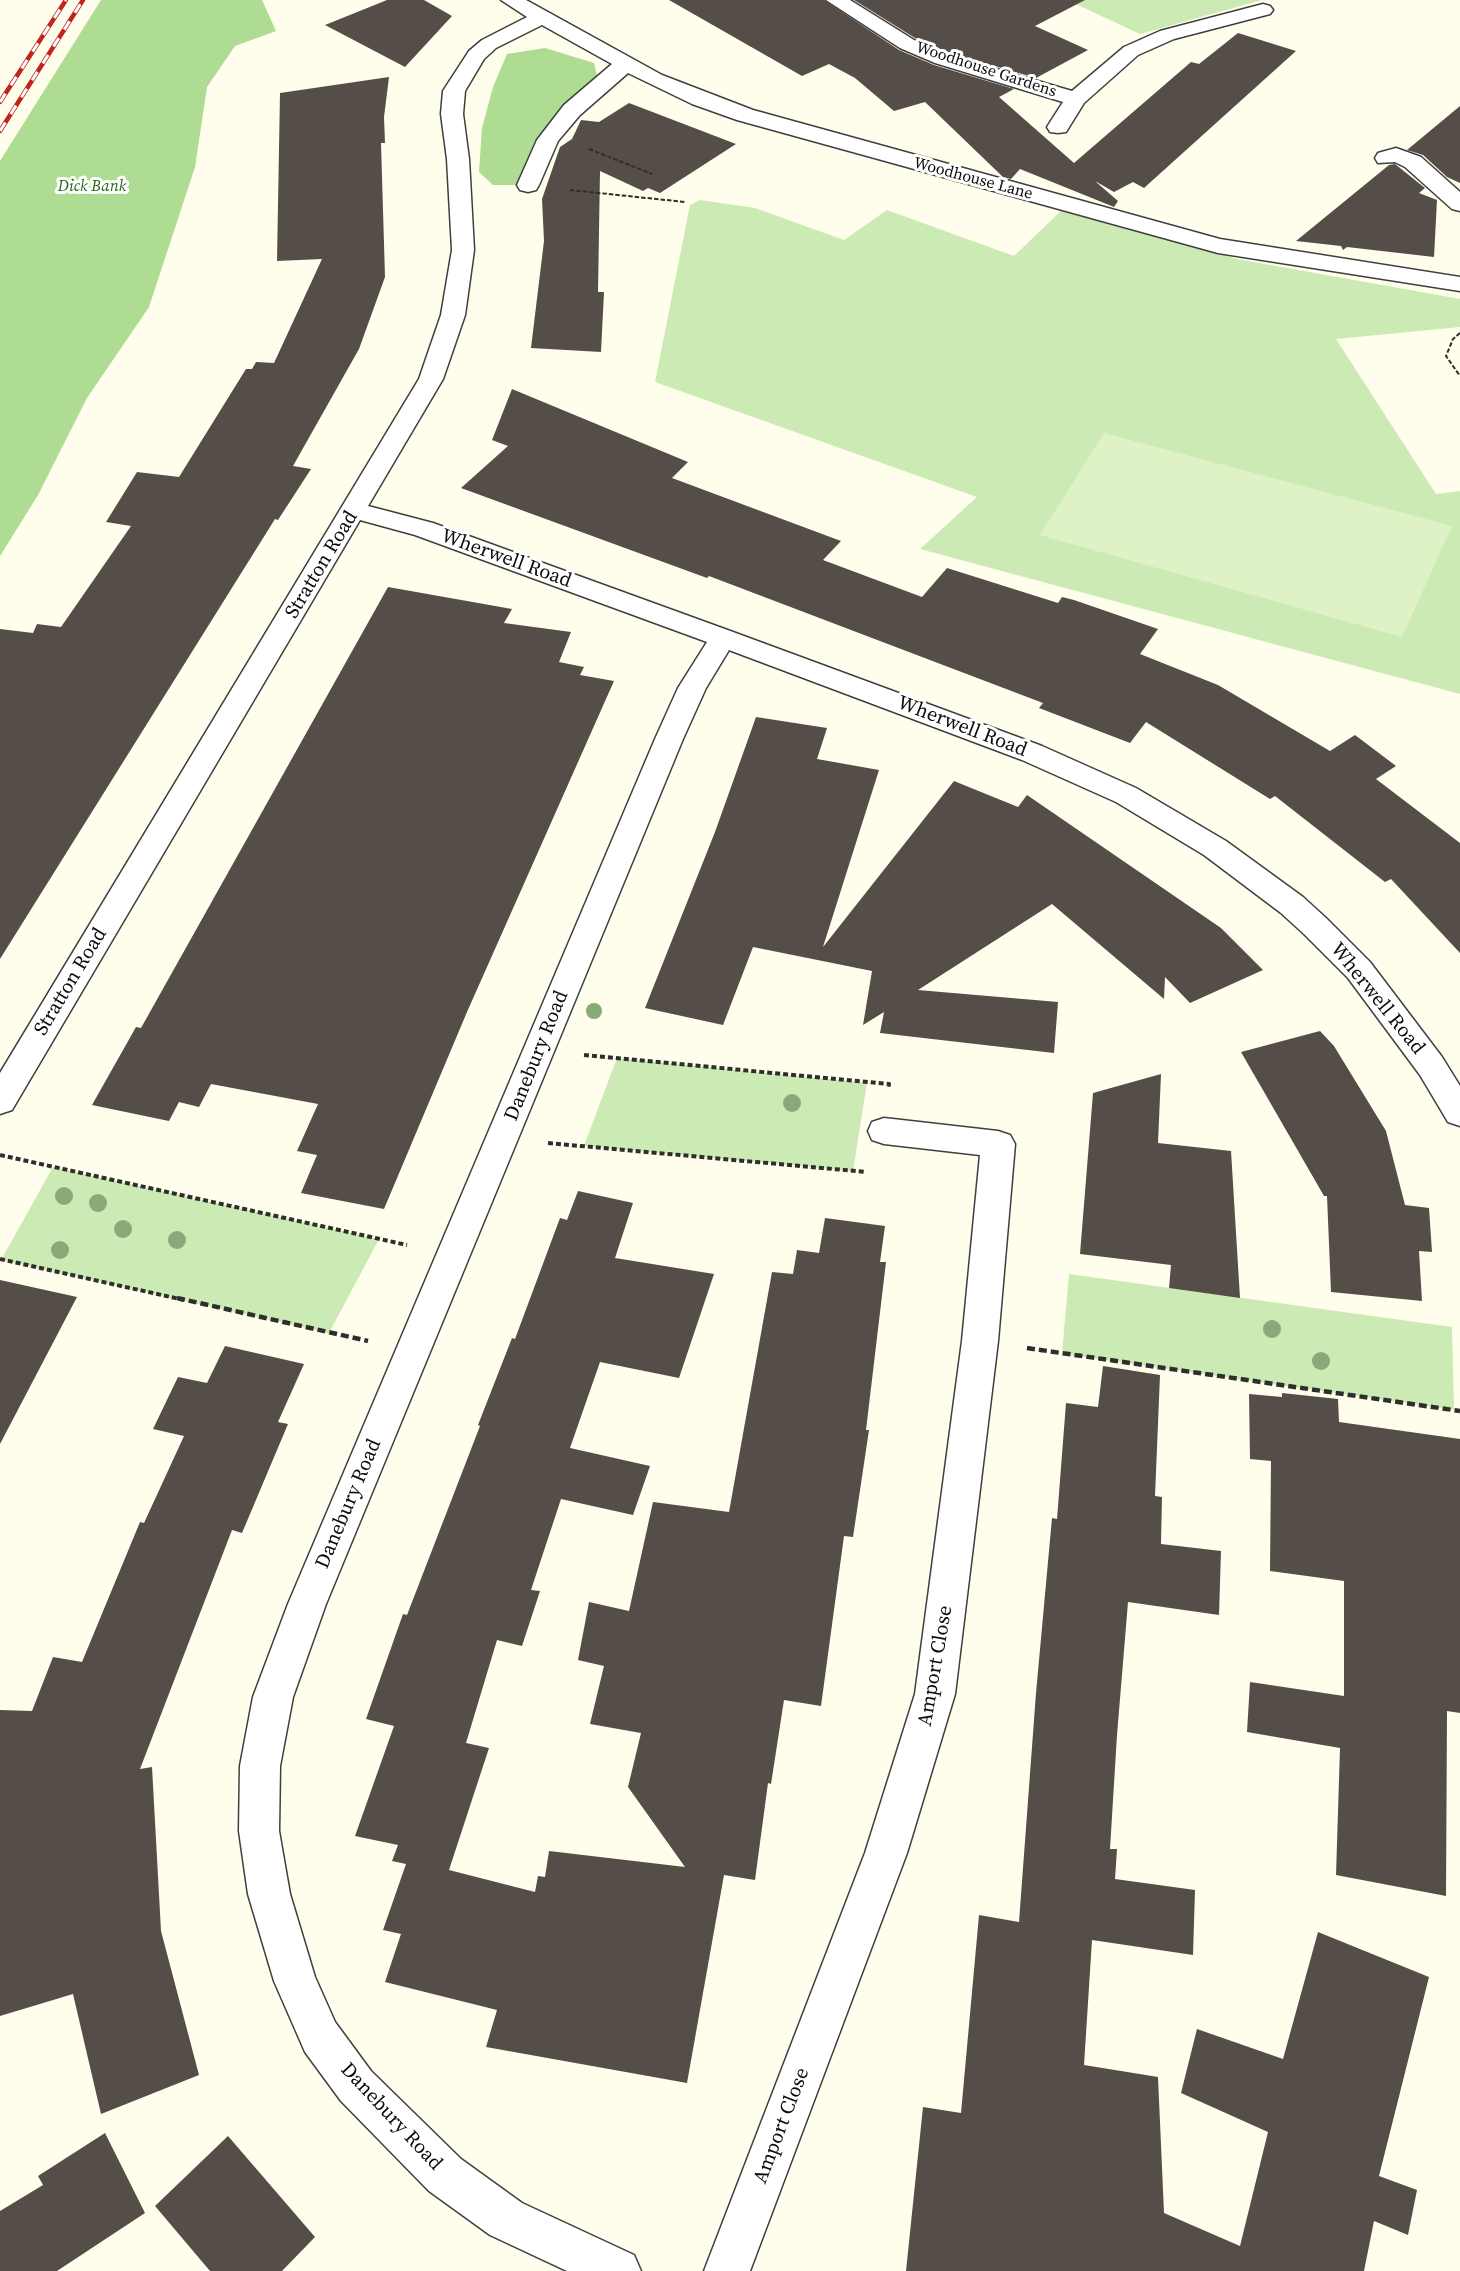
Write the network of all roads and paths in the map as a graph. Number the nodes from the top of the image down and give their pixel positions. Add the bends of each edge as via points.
1 (511, 0) edge
2 (836, 0) edge
3 (1263, 10) dead end
4 (540, 18) junction
5 (625, 64) junction
6 (1076, 99) junction
7 (1058, 127) dead end
8 (552, 134) junction
9 (1386, 158) dead end
10 (652, 174) dead end
11 (528, 185) joint
12 (685, 202) dead end
13 (1460, 204) edge
14 (1460, 284) edge
15 (1460, 333) edge
16 (1460, 376) edge
17 (355, 510) junction
18 (723, 638) junction
19 (539, 1051) junction
20 (0, 1101) edge
21 (1460, 1113) edge
22 (884, 1131) junction
23 (502, 1139) junction
24 (0, 1155) edge
25 (454, 1256) junction
26 (0, 1259) edge
27 (980, 1341) junction
28 (414, 1351) junction
29 (1460, 1411) edge
30 (618, 2271) edge
31 (727, 2271) edge

1 - 4 street, Woodhouse Lane
2 - 6 street, Woodhouse Gardens via 906,44 942,59
3 - 6 street, Woodhouse Gardens via 1145,43
4 - 5 street, Woodhouse Lane
4 - 17 street, Stratton Road via 489,44 476,55 454,91 452,114 463,250 453,315 431,379
5 - 8 street via 572,110
5 - 14 street, Woodhouse Lane via 745,115 1206,243
6 - 7 street, Woodhouse Gardens
8 - 10 path
8 - 11 street
9 - 13 street via 1396,155 1413,162
11 - 12 path
15 - 16 path via 1446,356
17 - 18 street, Wherwell Road via 424,529
17 - 20 street, Stratton Road
18 - 19 street, Danebury Road via 684,705
18 - 21 street, Wherwell Road via 1043,758 1126,795 1187,829 1292,905 1337,947 1401,1025
19 - 22 path via 889,1084
19 - 23 street, Danebury Road
22 - 23 path via 879,1173
22 - 27 street, Amport Close via 998,1144
23 - 25 street, Danebury Road
24 - 25 path
25 - 28 street, Danebury Road
26 - 28 path
27 - 29 path
27 - 31 street, Amport Close via 935,1694 927,1727 886,1853
28 - 30 street, Danebury Road via 307,1604 273,1697 259,1797 269,1894 284,1951 306,2009 320,2037 356,2086 445,2175 506,2219

